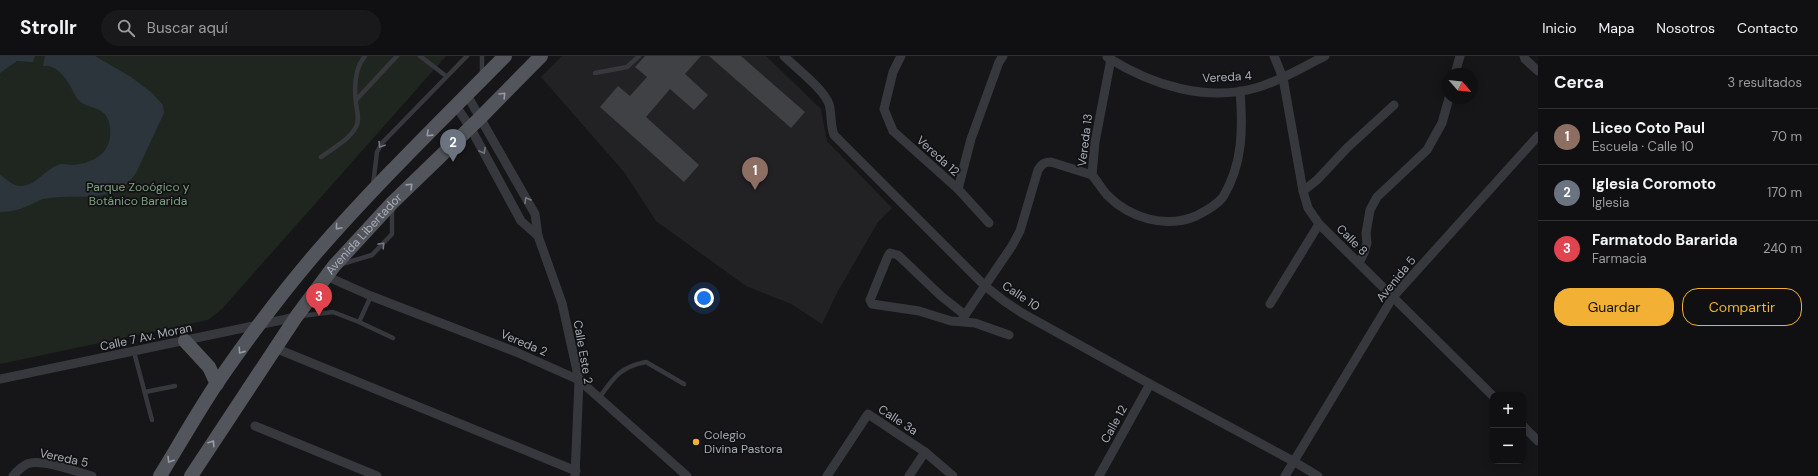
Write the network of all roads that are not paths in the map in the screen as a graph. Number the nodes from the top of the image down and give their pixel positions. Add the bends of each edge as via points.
1 (365, 56) edge
2 (397, 56) edge
3 (420, 56) edge
4 (467, 56) edge
5 (482, 56) edge
6 (505, 56) edge
7 (540, 56) edge
8 (638, 56) edge
9 (784, 56) edge
10 (901, 56) edge
11 (1003, 56) edge
12 (1274, 56) edge
13 (1325, 56) edge
14 (1460, 56) edge
15 (1524, 56) edge
16 (1109, 58) edge
17 (1457, 68) edge
18 (1538, 71) edge
19 (595, 73) dead end
20 (446, 76) junction
21 (1283, 78) junction
22 (482, 80) junction
23 (1240, 91) junction
24 (466, 95) junction
25 (356, 100) junction
26 (1447, 104) edge
27 (1394, 105) dead end
28 (456, 106) junction
29 (475, 123) junction
30 (1538, 136) edge
31 (321, 157) dead end
32 (1092, 175) junction
33 (373, 188) junction
34 (958, 189) junction
35 (1303, 191) junction
36 (392, 203) junction
37 (989, 223) dead end
38 (1319, 224) junction
39 (538, 236) junction
40 (1359, 263) junction
41 (330, 271) junction
42 (985, 286) junction
43 (371, 296) junction
44 (1393, 297) junction
45 (1270, 304) dead end
46 (296, 317) junction
47 (964, 318) junction
48 (359, 322) junction
49 (258, 325) junction
50 (1009, 335) dead end
51 (393, 338) dead end
52 (185, 341) junction
53 (275, 348) junction
54 (134, 352) junction
55 (0, 378) edge
56 (578, 380) junction
57 (217, 384) junction
58 (684, 384) dead end
59 (1150, 384) junction
60 (175, 386) dead end
61 (145, 392) junction
62 (1490, 393) edge
63 (599, 398) junction
64 (152, 420) dead end
65 (255, 426) dead end
66 (1525, 428) edge
67 (1538, 441) edge
68 (925, 452) junction
69 (1293, 461) junction
70 (576, 473) edge
71 (13, 476) edge
72 (92, 476) edge
73 (160, 476) edge
74 (191, 476) edge
75 (377, 476) edge
76 (687, 476) edge
77 (827, 476) edge
78 (909, 476) edge
79 (953, 476) edge
80 (1099, 476) edge
81 (1285, 476) edge
82 (1318, 476) edge

1 - 25 lane via 360,62 356,79
2 - 25 lane
3 - 20 lane
4 - 20 lane
5 - 22 lane
6 - 22 main road, Avenida Libertador
29 -> 7 main road, Avenida Libertador
8 - 19 lane via 627,67
9 - 42 street, Calle 10 via 826,97 830,106 834,135
10 - 34 street, Vereda 12 via 893,72 884,109 894,131
11 - 34 street, Vereda 12 via 971,139
12 - 21 street, Calle 8
13 - 21 street, Vereda 4
14 - 17 street
15 - 18 street
16 - 23 street, Vereda 4 via 1139,75 1173,87 1208,93
16 - 32 street, Vereda 13
20 -> 33 lane via 382,143 377,152
21 - 23 street, Vereda 4 via 1258,88
21 - 35 street, Calle 8
22 - 24 main road, Avenida Libertador
23 - 32 street, Vereda 13 via 1241,149 1233,177 1222,198 1204,213 1183,222 1159,222 1131,213 1107,195
24 - 28 main road, Avenida Libertador
24 - 29 street, Calle Este 2
25 - 31 lane via 357,126 351,134
26 - 40 street via 1442,123 1428,150 1382,193 1370,210 1367,243
27 - 35 street
28 - 29 street, Calle Este 2
28 -> 33 main road, Avenida Libertador
36 -> 29 main road, Avenida Libertador
29 -> 39 street, Calle Este 2 via 521,221
39 -> 29 street, Calle Este 2 via 535,214
30 - 44 street, Avenida 5
32 - 42 street via 1051,162 1042,164 1020,231
33 -> 49 main road, Avenida Libertador
34 - 37 street
35 - 38 street, Calle 8 via 1308,208
36 - 41 main road, Avenida Libertador
41 -> 36 lane via 372,255 392,234
38 - 40 street, Calle 8
38 - 45 street
39 - 56 street, Calle Este 2 via 562,303
40 - 44 street, Calle 8
41 - 43 street, Vereda 2
41 - 46 main road, Avenida Libertador
42 - 47 street
42 - 59 street, Calle 10 via 1022,313
43 - 48 lane
43 - 56 street, Vereda 2 via 516,352
44 - 62 street, Calle 8
44 - 69 street, Avenida 5
46 - 48 lane via 333,312
46 - 49 street, Calle 7 Av. Moran
46 - 53 main road, Avenida Libertador
47 - 47 street via 951,320 904,308 872,304 870,300 890,253 898,255
47 - 50 street
48 - 51 lane
49 - 52 street, Calle 7 Av. Moran
49 -> 57 main road, Avenida Libertador
52 - 54 street, Calle 7 Av. Moran
52 - 57 main road via 209,366
53 - 70 street
74 -> 53 main road, Avenida Libertador
54 - 55 street, Calle 7 Av. Moran
54 - 61 lane
56 - 63 street, Vereda 2
56 - 70 street, Calle Este 2
57 -> 73 main road, Avenida Libertador
58 - 63 lane via 646,362 631,365 619,372
59 - 69 street, Calle 10
59 - 80 street, Calle 12
60 - 61 lane
61 - 64 lane
63 - 76 street, Vereda 2
65 - 75 street
66 - 67 street
68 - 77 street, Calle 3a via 868,414
68 - 78 street
68 - 79 street, Calle 3a
69 - 81 street, Avenida 5
69 - 82 street, Calle 10
71 - 72 street, Vereda 5 via 28,463 41,462

